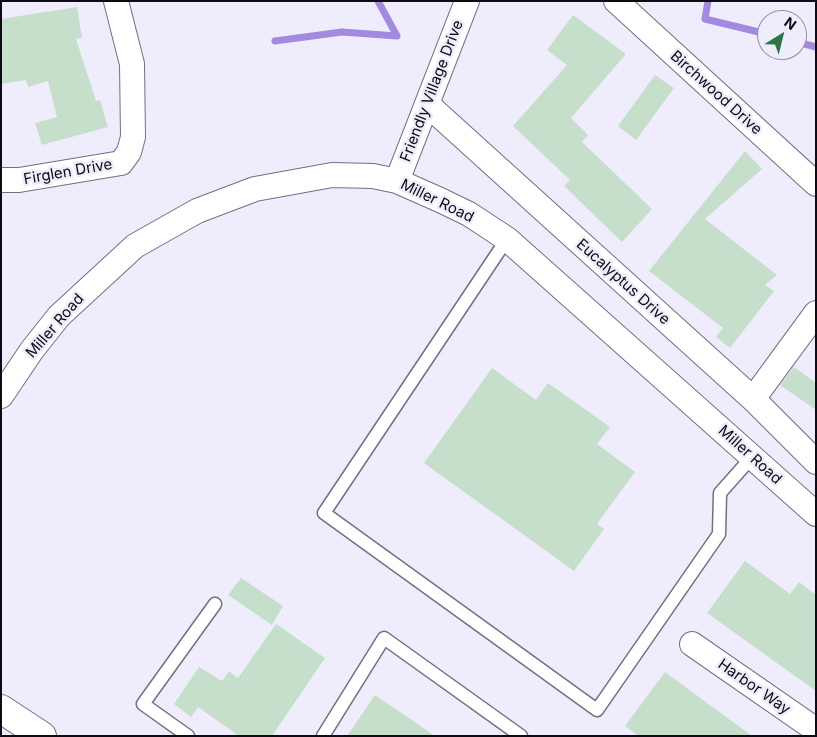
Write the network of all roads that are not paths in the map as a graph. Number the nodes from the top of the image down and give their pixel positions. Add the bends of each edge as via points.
1 (116, 1) edge
2 (467, 1) edge
3 (616, 1) edge
4 (428, 105) junction
5 (1, 180) edge
6 (397, 181) junction
7 (816, 184) edge
8 (507, 239) junction
9 (816, 312) edge
10 (1, 396) edge
11 (753, 399) junction
12 (752, 457) junction
13 (816, 462) edge
14 (816, 514) edge
15 (215, 604) dead end
16 (692, 644) dead end
17 (1, 709) edge
18 (816, 730) edge
19 (42, 736) edge
20 (188, 736) edge
21 (322, 736) edge
22 (521, 736) edge

1 - 5 street, Firglen Drive via 132,64 133,137 129,152 121,163 19,180
2 - 4 street, Friendly Village Drive
3 - 7 street, Birchwood Drive
4 - 6 street, Friendly Village Drive
4 - 11 street, Eucalyptus Drive
6 - 8 street, Miller Road via 469,214
6 - 10 street, Miller Road via 373,176 332,175 255,189 197,211 135,246 96,279 59,316
8 - 12 street, Miller Road
8 - 12 lane via 324,514 597,710 719,534 720,493
9 - 11 street
11 - 13 street, Eucalyptus Drive
12 - 14 street, Miller Road
15 - 20 lane via 143,704
16 - 18 street, Harbor Way
17 - 19 street
21 - 22 lane via 384,638

